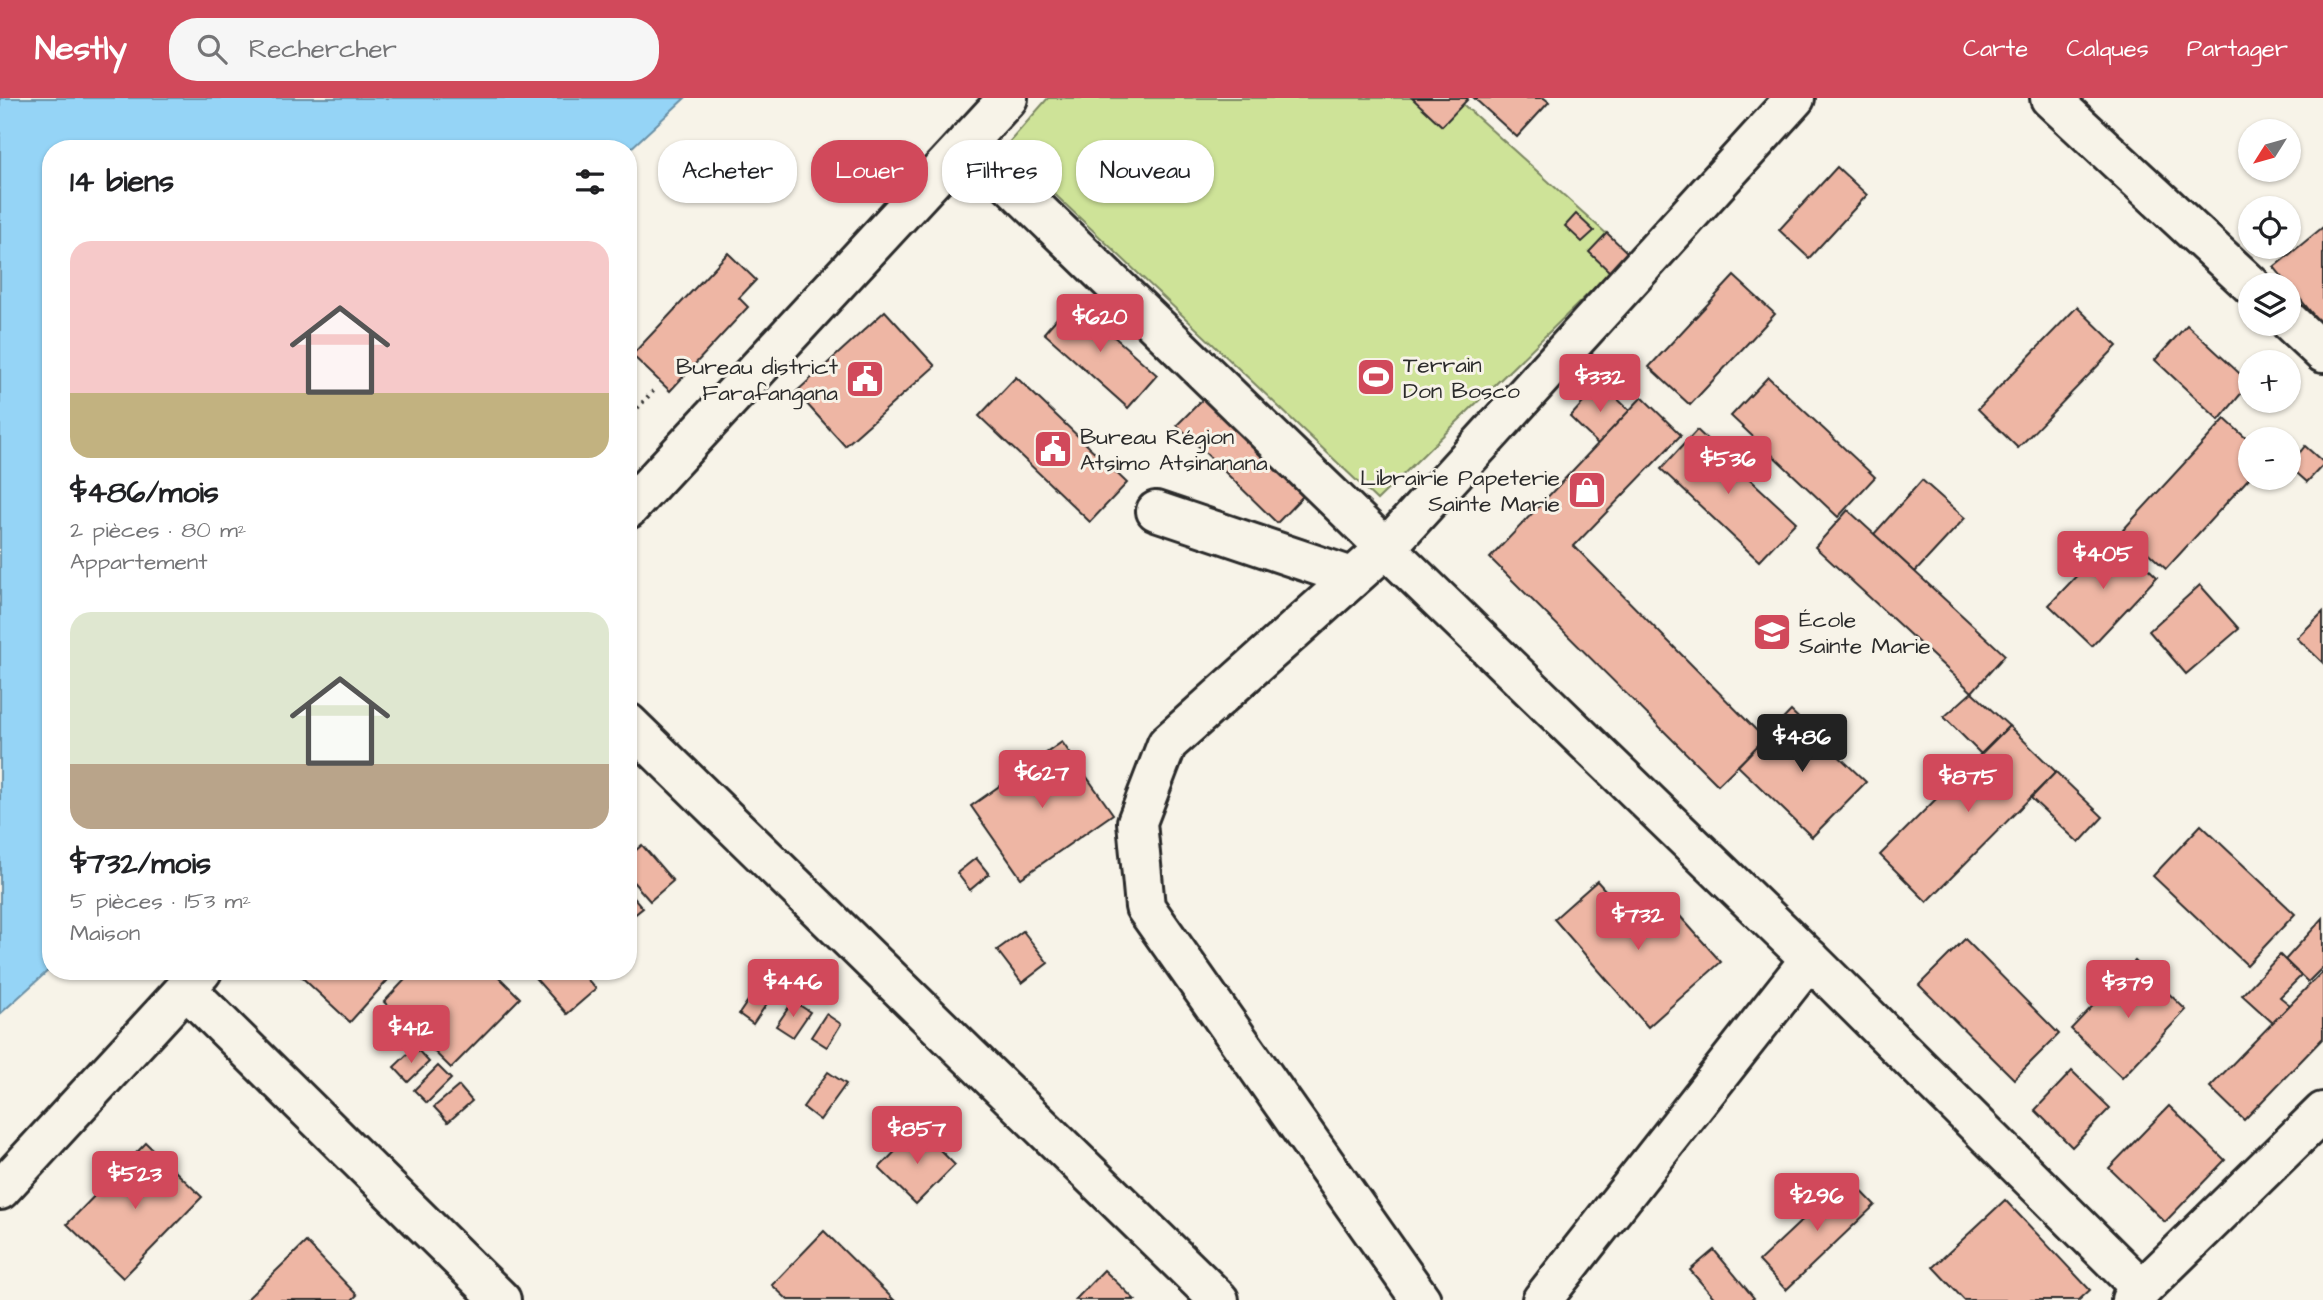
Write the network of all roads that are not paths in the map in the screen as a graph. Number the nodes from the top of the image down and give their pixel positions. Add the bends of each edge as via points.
1 (1008, 98) edge
2 (1795, 98) edge
3 (2050, 98) edge
4 (969, 140) edge
5 (942, 169) edge
6 (1030, 203) edge
7 (2238, 273) edge
8 (2301, 332) edge
9 (2323, 353) edge
10 (637, 499) edge
11 (1156, 510) dead end
12 (1386, 548) junction
13 (1352, 577) junction
14 (637, 732) edge
15 (1810, 959) junction
16 (194, 980) edge
17 (2323, 1112) edge
18 (0, 1190) edge
19 (2137, 1295) edge
20 (501, 1300) edge
21 (1219, 1300) edge
22 (1421, 1300) edge
23 (1542, 1300) edge

1 - 4 street
2 - 12 street
3 - 7 street
5 - 10 street
6 - 12 street
8 - 9 street
11 - 13 street
12 - 13 street
12 - 15 street
13 - 22 street via 1167,744 1137,822 1143,894 1145,906
14 - 21 street
15 - 19 street
15 - 23 street
16 - 18 street
16 - 20 street
17 - 19 street

